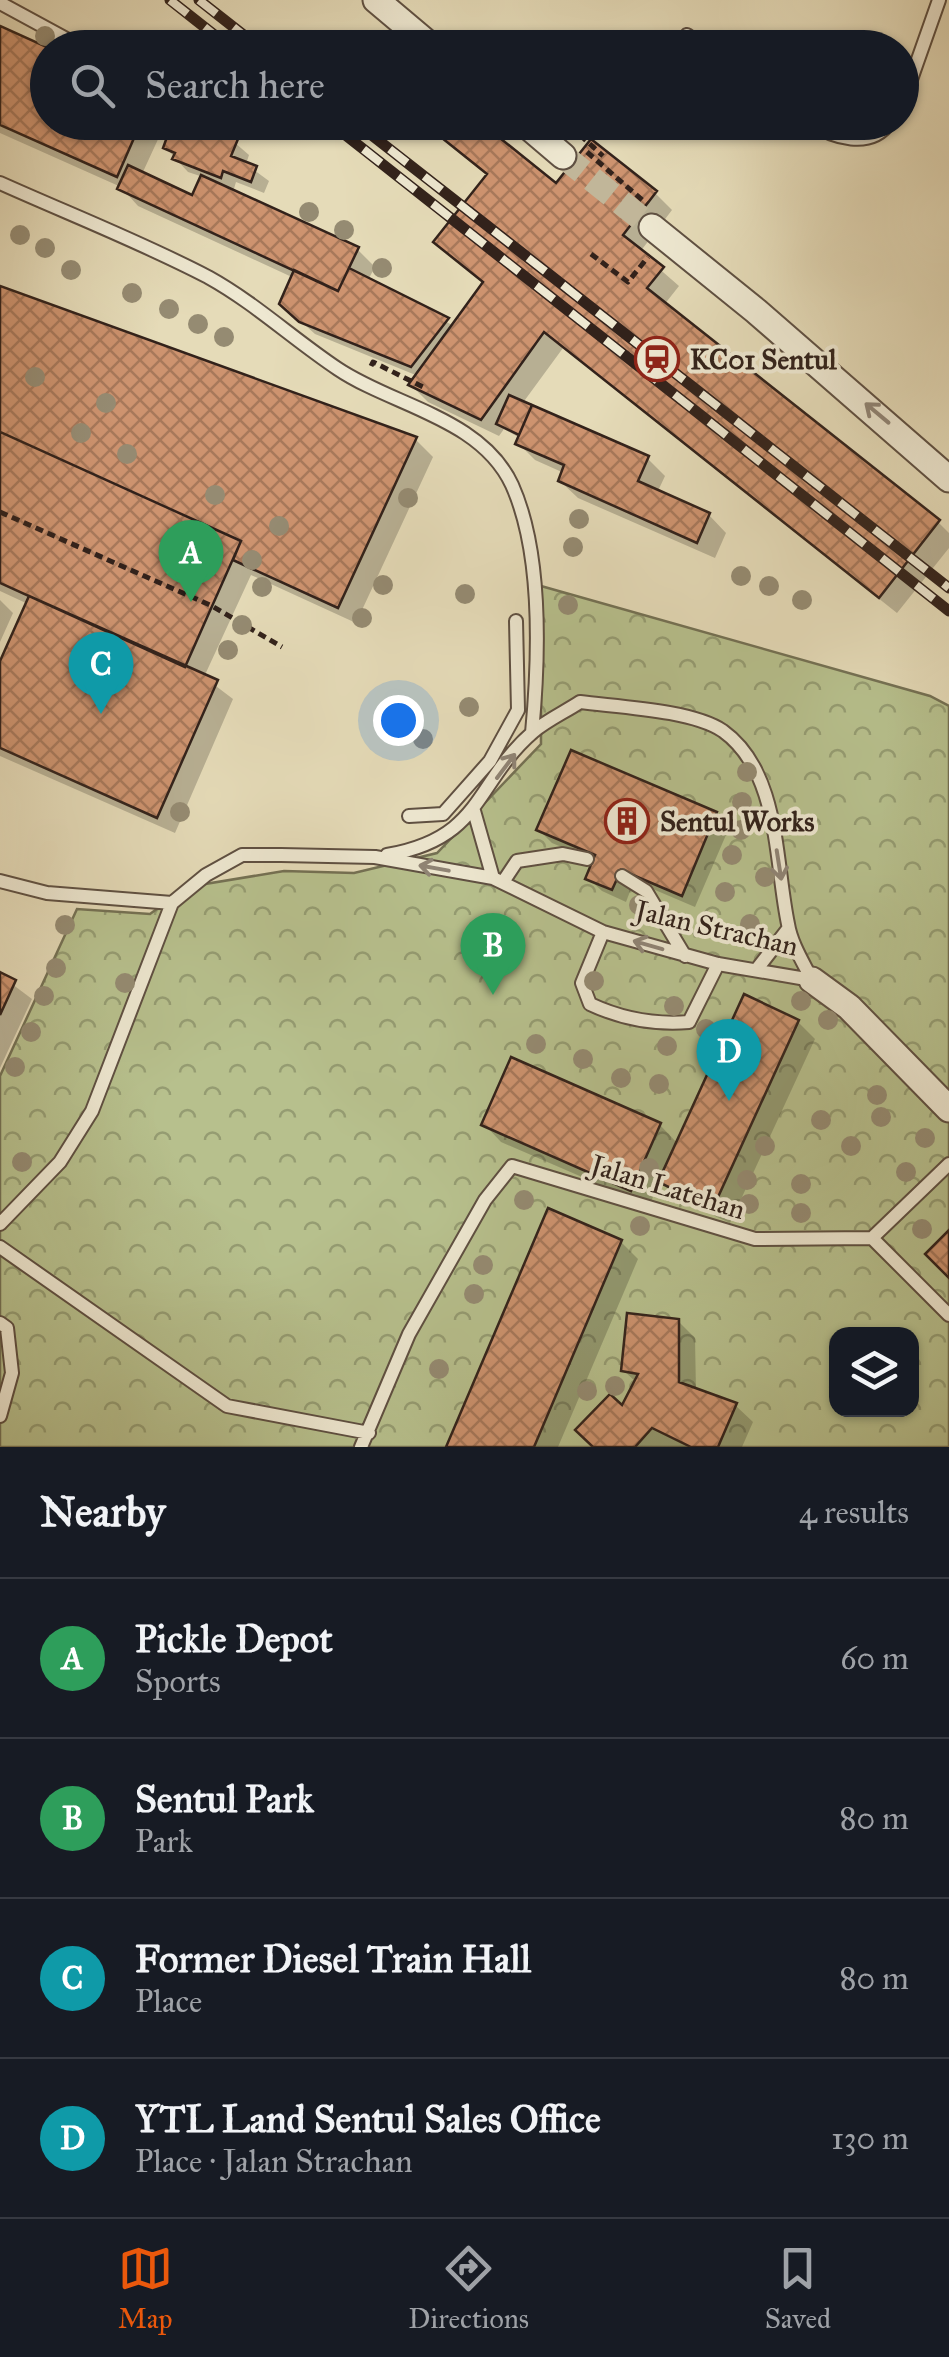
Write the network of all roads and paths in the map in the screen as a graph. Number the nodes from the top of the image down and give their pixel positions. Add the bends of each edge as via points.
1 (376, 0) edge
2 (939, 0) edge
3 (0, 3) edge
4 (50, 30) edge
5 (412, 30) edge
6 (919, 57) edge
7 (544, 140) edge
8 (585, 140) edge
9 (563, 156) tunnel mouth
10 (603, 156) dead end
11 (0, 183) edge
12 (652, 239) joint
13 (591, 254) dead end
14 (382, 366) dead end
15 (428, 389) dead end
16 (949, 479) edge
17 (0, 512) edge
18 (516, 621) dead end
19 (282, 647) dead end
20 (532, 733) junction
21 (474, 810) junction
22 (409, 816) dead end
23 (375, 857) junction
24 (587, 859) dead end
25 (622, 876) dead end
26 (0, 880) edge
27 (498, 880) junction
28 (172, 903) junction
29 (788, 929) junction
30 (603, 932) junction
31 (685, 956) junction
32 (718, 964) junction
33 (757, 969) junction
34 (812, 980) junction
35 (949, 1109) edge
36 (949, 1164) edge
37 (0, 1224) edge
38 (872, 1238) junction
39 (0, 1248) edge
40 (949, 1315) edge
41 (0, 1322) edge
42 (0, 1416) edge
43 (369, 1432) junction
44 (361, 1447) edge

1 - 5 street
2 - 6 lane
3 - 4 lane
7 - 9 street
8 - 10 path
11 - 20 lane via 207,277 339,370 436,417 485,450 511,483 525,531 538,673
12 - 13 path via 628,282
16 -> 12 street via 756,311
14 - 15 path
17 - 19 path via 212,606
18 - 22 lane via 518,710 490,761 443,814
21 -> 20 lane
20 -> 29 lane via 580,702 672,715 721,730 761,786
21 - 23 lane via 424,848
21 - 27 lane
27 -> 23 lane, Jalan Strachan
23 - 28 lane, Jalan Strachan via 242,855
24 - 27 lane via 563,854 517,862
25 - 31 lane via 646,891
26 - 28 lane via 47,893
27 - 30 lane, Jalan Strachan
28 - 37 lane via 92,1111 60,1162
29 - 33 lane
29 - 34 lane
31 -> 30 lane, Jalan Strachan
30 - 32 lane via 582,983 590,1004 612,1014 689,1022
31 - 32 lane, Jalan Strachan
32 - 33 lane, Jalan Strachan
33 - 34 lane, Jalan Strachan
34 - 35 street, Jalan Strachan via 849,1007
36 - 38 lane
38 - 40 lane
38 - 43 lane, Jalan Latehan via 755,1239 512,1166 485,1200 409,1334
39 - 43 lane via 227,1406
41 - 42 lane via 7,1328 12,1373
43 - 44 lane

